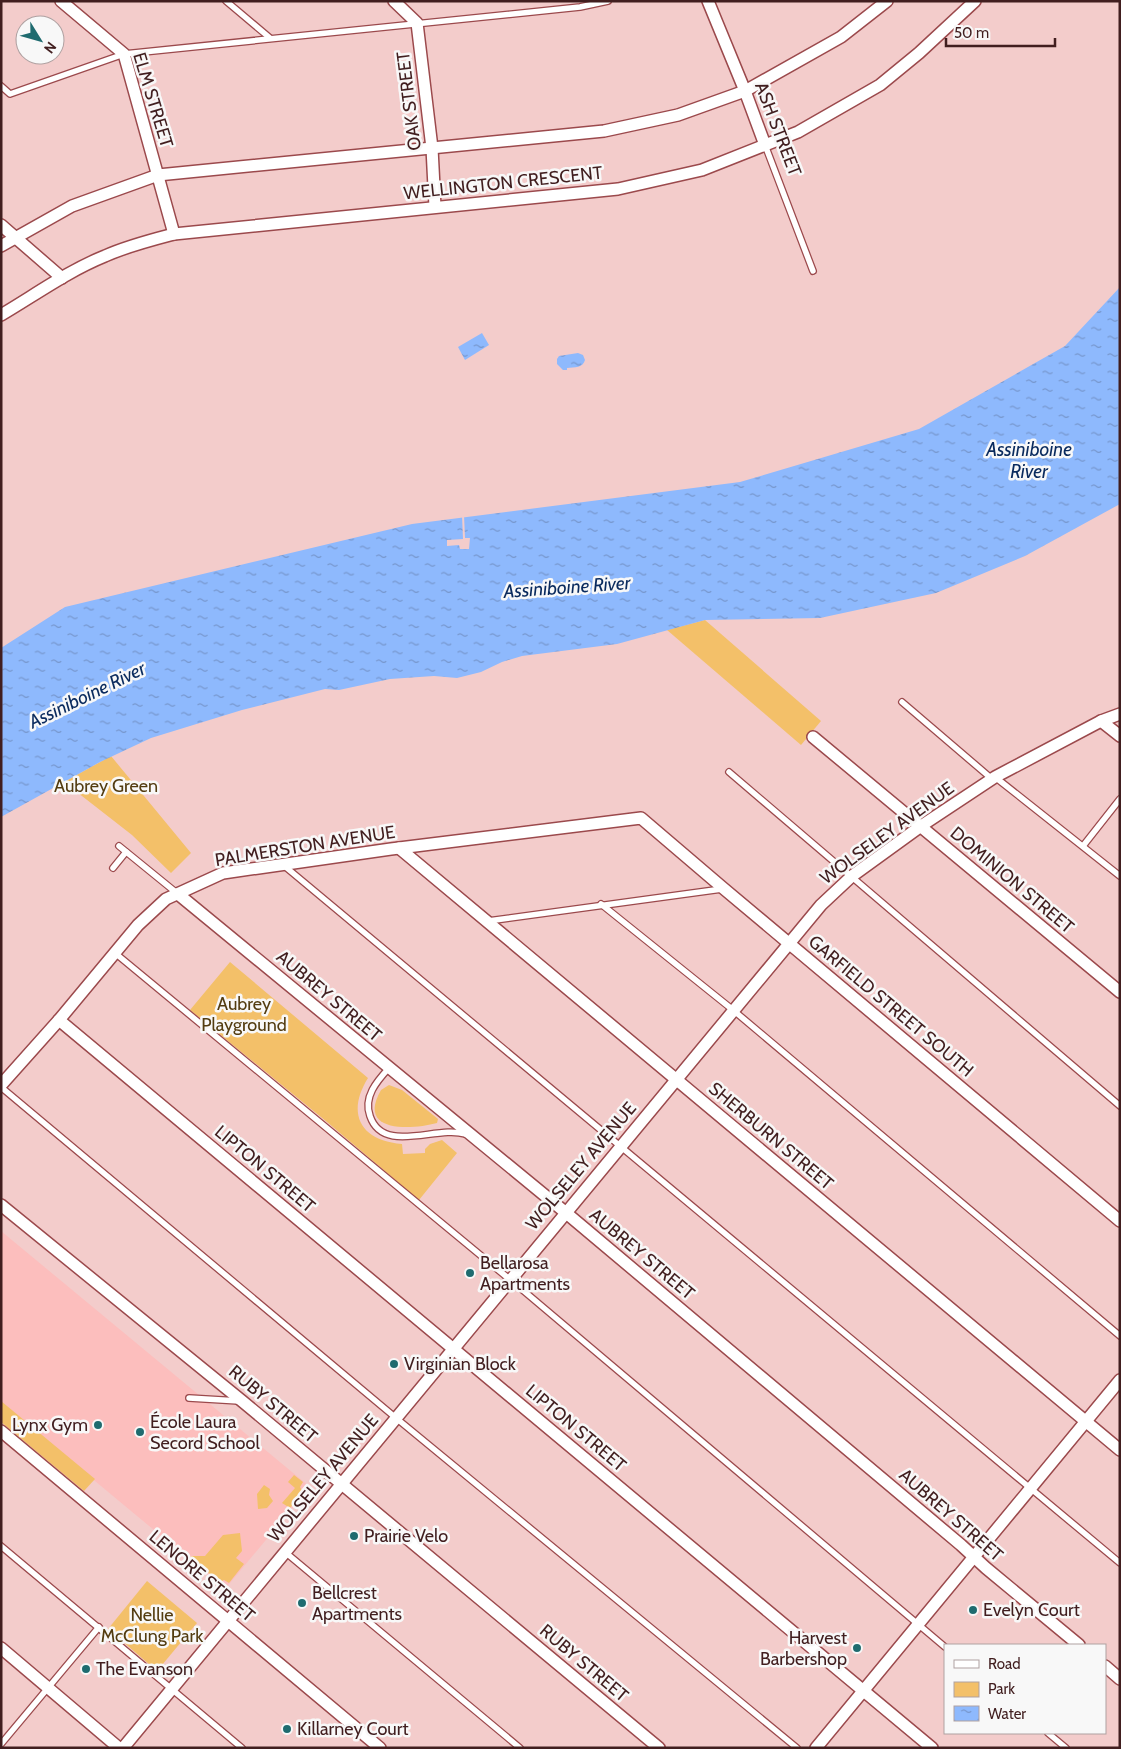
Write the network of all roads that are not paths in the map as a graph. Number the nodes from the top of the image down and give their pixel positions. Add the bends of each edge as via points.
1 (61, 1) edge
2 (226, 1) edge
3 (394, 1) edge
4 (572, 1) edge
5 (608, 1) edge
6 (708, 1) edge
7 (887, 1) edge
8 (975, 1) edge
9 (580, 7) junction
10 (417, 23) junction
11 (270, 38) junction
12 (124, 54) junction
13 (1, 86) edge
14 (745, 91) junction
15 (765, 145) junction
16 (432, 148) junction
17 (158, 175) junction
18 (435, 207) junction
19 (1, 225) edge
20 (174, 234) junction
21 (16, 238) junction
22 (1, 246) edge
23 (814, 271) dead end
24 (62, 278) junction
25 (1, 315) edge
26 (902, 702) dead end
27 (1120, 714) edge
28 (1101, 721) junction
29 (1120, 736) edge
30 (813, 737) dead end
31 (729, 772) dead end
32 (994, 778) junction
33 (1120, 799) edge
34 (641, 818) joint
35 (921, 826) junction
36 (120, 846) dead end
37 (1083, 846) junction
38 (398, 848) junction
39 (126, 852) junction
40 (282, 864) junction
41 (113, 868) dead end
42 (852, 876) junction
43 (1120, 876) edge
44 (723, 888) junction
45 (178, 894) junction
46 (601, 904) junction
47 (486, 921) junction
48 (789, 943) junction
49 (115, 953) junction
50 (1120, 992) edge
51 (733, 1010) junction
52 (59, 1020) junction
53 (389, 1068) junction
54 (676, 1079) junction
55 (1, 1086) edge
56 (1120, 1106) edge
57 (474, 1137) junction
58 (621, 1145) junction
59 (1, 1205) edge
60 (565, 1212) junction
61 (1120, 1221) edge
62 (510, 1280) junction
63 (1120, 1336) edge
64 (453, 1348) junction
65 (1120, 1380) edge
66 (189, 1398) dead end
67 (242, 1401) junction
68 (396, 1418) junction
69 (1085, 1422) junction
70 (1, 1431) edge
71 (1120, 1450) edge
72 (342, 1483) junction
73 (1031, 1488) junction
74 (1, 1546) edge
75 (285, 1552) junction
76 (974, 1557) junction
77 (1120, 1563) edge
78 (228, 1621) junction
79 (918, 1624) junction
80 (99, 1627) junction
81 (1078, 1644) edge
82 (944, 1646) edge
83 (1, 1648) edge
84 (1106, 1667) edge
85 (1120, 1679) edge
86 (48, 1686) junction
87 (172, 1689) junction
88 (863, 1690) junction
89 (1049, 1734) edge
90 (1, 1744) edge
91 (119, 1748) edge
92 (123, 1748) edge
93 (242, 1748) edge
94 (380, 1748) edge
95 (520, 1748) edge
96 (659, 1748) edge
97 (797, 1748) edge
98 (816, 1748) edge
99 (932, 1748) edge
100 (1066, 1748) edge

1 - 12 street, ELM STREET
2 - 11 lane
3 - 10 street
4 - 9 lane
5 - 9 lane
6 - 14 street, ASH STREET
7 - 14 street via 841,37
8 - 15 street, WELLINGTON CRESCENT via 880,84 798,132
9 - 10 lane
10 - 11 lane
10 - 16 street, OAK STREET
11 - 12 lane
12 - 13 lane via 10,94
12 - 17 street, ELM STREET
14 - 15 street, ASH STREET
14 - 16 street via 678,115 604,131
15 - 18 street, WELLINGTON CRESCENT via 702,170 618,189
15 - 23 lane, ASH STREET
16 - 17 street
16 - 18 street, OAK STREET
17 - 20 street, ELM STREET
17 - 21 street via 72,206
18 - 20 street, WELLINGTON CRESCENT
19 - 21 street
20 - 24 street, WELLINGTON CRESCENT via 104,256
21 - 22 street
21 - 24 street
24 - 25 street, WELLINGTON CRESCENT
26 - 32 lane
27 - 28 street, WOLSELEY AVENUE
28 - 29 street
28 - 32 street, WOLSELEY AVENUE
30 - 35 street, DOMINION STREET
31 - 42 lane
32 - 35 street, WOLSELEY AVENUE
32 - 37 lane
33 - 37 lane
34 - 38 street, PALMERSTON AVENUE
34 - 44 street, GARFIELD STREET SOUTH
35 - 42 street, WOLSELEY AVENUE
35 - 50 street, DOMINION STREET
36 - 39 lane
37 - 43 lane
38 - 40 street, PALMERSTON AVENUE
38 - 47 street, SHERBURN STREET
39 - 41 lane
39 - 45 lane
40 - 45 street, PALMERSTON AVENUE via 224,873
40 - 58 lane
42 - 48 street, WOLSELEY AVENUE via 821,904
42 - 56 lane
44 - 46 lane
44 - 48 street, GARFIELD STREET SOUTH
45 - 49 street, PALMERSTON AVENUE via 166,899 138,925
45 - 53 street, AUBREY STREET
46 - 47 lane
46 - 51 lane
47 - 54 street, SHERBURN STREET
48 - 51 street, WOLSELEY AVENUE
48 - 61 street, GARFIELD STREET SOUTH
49 - 52 street, PALMERSTON AVENUE
49 - 62 lane
51 - 54 street, WOLSELEY AVENUE
51 - 63 lane
52 - 55 street, PALMERSTON AVENUE
52 - 64 street, LIPTON STREET
53 - 57 street, AUBREY STREET
53 - 57 lane via 377,1082 368,1103 369,1115 378,1130 398,1137 452,1132
54 - 58 street, WOLSELEY AVENUE
54 - 69 street, SHERBURN STREET
55 - 68 lane
57 - 60 street, AUBREY STREET
58 - 60 street, WOLSELEY AVENUE
58 - 73 lane
59 - 67 street, RUBY STREET
60 - 62 street, WOLSELEY AVENUE
60 - 76 street, AUBREY STREET
62 - 64 street, WOLSELEY AVENUE
62 - 79 lane
64 - 68 street, WOLSELEY AVENUE
64 - 88 street, LIPTON STREET
65 - 69 street
66 - 67 lane
67 - 72 street, RUBY STREET
68 - 72 street, WOLSELEY AVENUE
68 - 97 lane
69 - 71 street, SHERBURN STREET
69 - 73 street
70 - 78 street, LENORE STREET
72 - 75 street, WOLSELEY AVENUE
72 - 96 street, RUBY STREET
73 - 76 street
73 - 77 lane
74 - 80 lane
75 - 78 street, WOLSELEY AVENUE
75 - 95 lane
76 - 79 street
76 - 81 street, AUBREY STREET
78 - 87 street, WOLSELEY AVENUE
78 - 94 street, LENORE STREET
79 - 82 lane
79 - 88 street
80 - 86 lane
80 - 87 lane
83 - 86 street
84 - 85 street
86 - 90 lane
86 - 91 street
87 - 92 street, WOLSELEY AVENUE
87 - 93 lane
88 - 98 street
88 - 99 street, LIPTON STREET
89 - 100 lane

